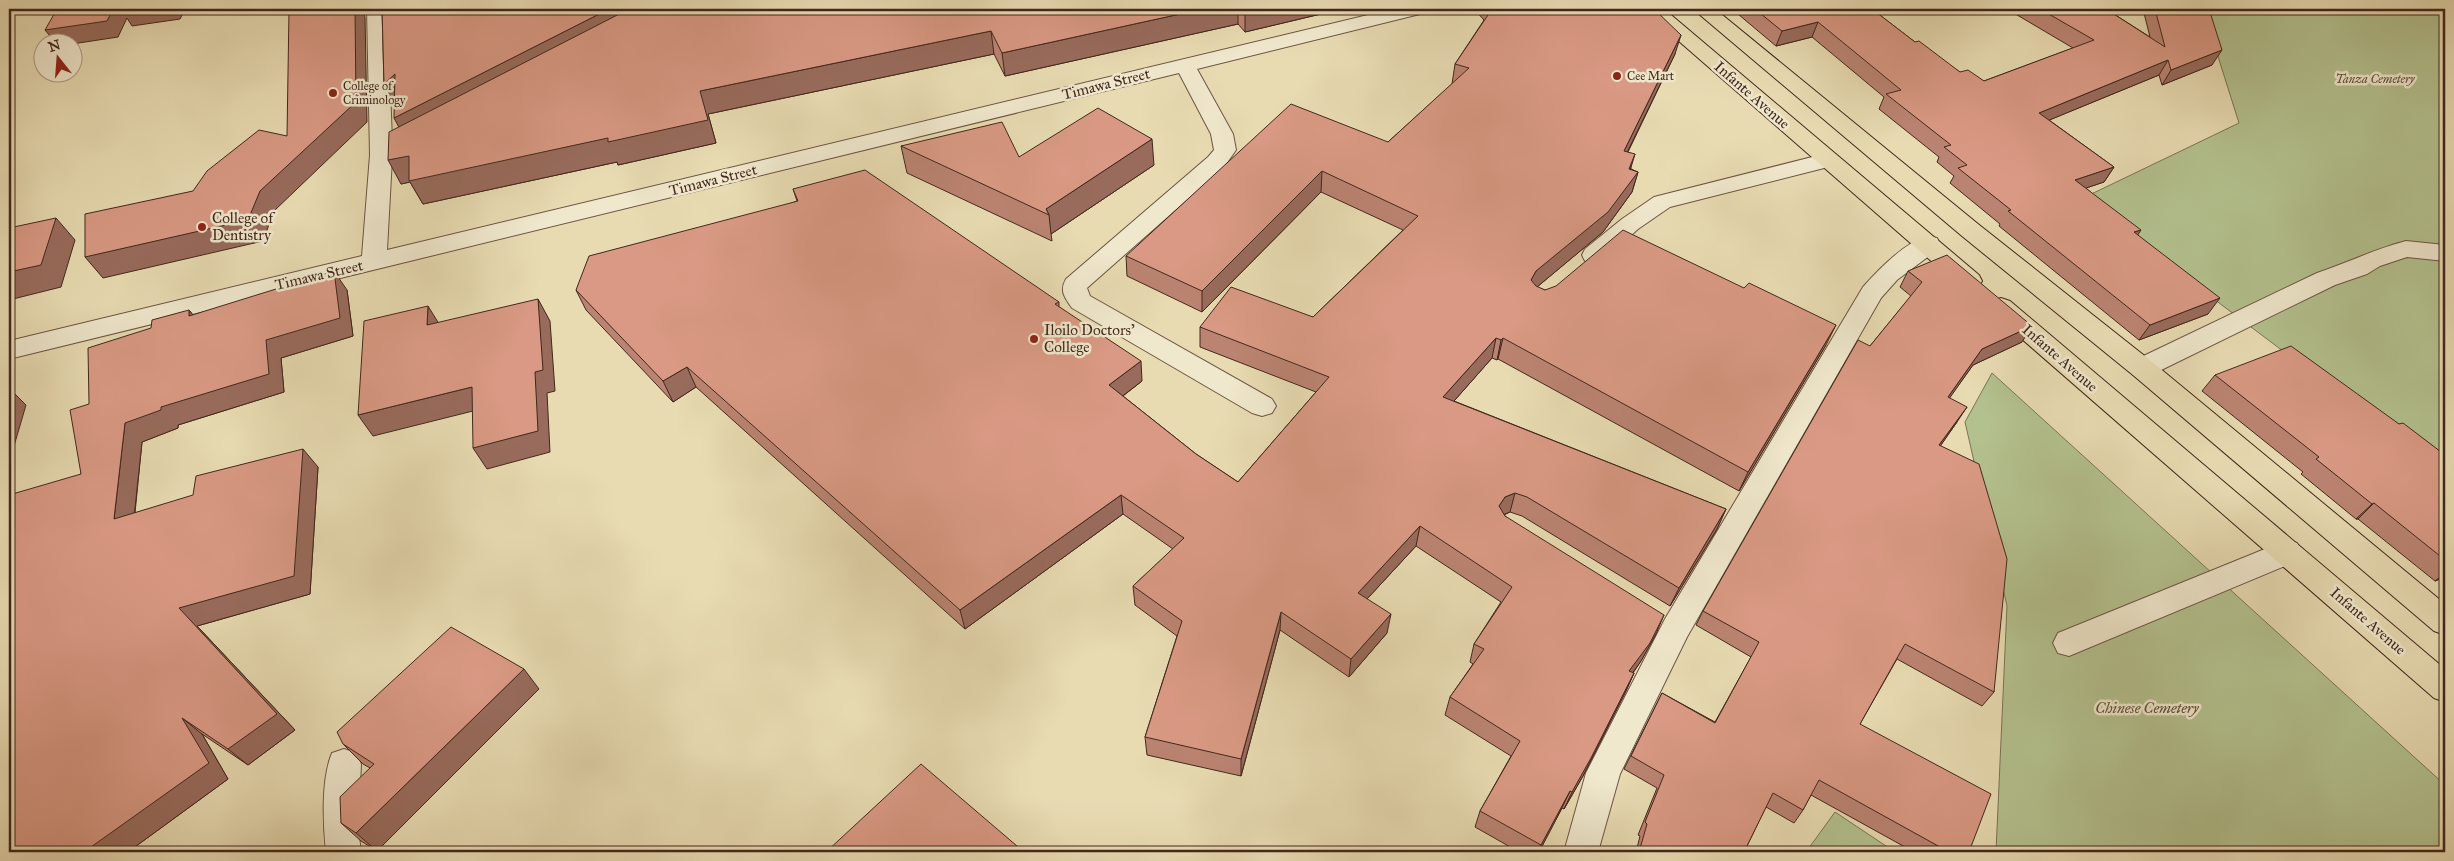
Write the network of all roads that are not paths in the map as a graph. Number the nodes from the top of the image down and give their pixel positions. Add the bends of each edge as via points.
1 (377, 9) edge
2 (1417, 9) edge
3 (1652, 9) edge
4 (1703, 9) edge
5 (1185, 65) junction
6 (442, 123) edge
7 (381, 155) junction
8 (1828, 160) junction
9 (1928, 244) junction
10 (2445, 253) edge
11 (374, 262) junction
12 (1578, 268) edge
13 (9, 350) edge
14 (2142, 368) junction
15 (1262, 406) dead end
16 (2287, 552) junction
17 (1652, 613) edge
18 (2445, 622) edge
19 (1676, 628) junction
20 (2069, 642) dead end
21 (2445, 688) edge
22 (344, 764) edge
23 (344, 852) edge
24 (1581, 852) edge

1 - 7 street
2 - 5 street, Timawa Street
3 - 8 main road, Infante Avenue
4 - 14 main road
5 - 11 street, Timawa Street
5 - 15 street via 1222,134 1225,150 1216,162 1076,285 1075,293 1081,302
6 - 7 street
7 - 11 street
8 - 9 main road, Infante Avenue
8 - 12 street via 1662,202
9 - 16 main road, Infante Avenue
9 - 19 street via 1888,274 1872,293
10 - 14 street via 2406,249 2371,260
11 - 13 street, Timawa Street
14 - 18 main road
16 - 20 street
16 - 21 main road, Infante Avenue
17 - 19 street
19 - 24 street via 1603,773
22 - 23 street via 341,829

